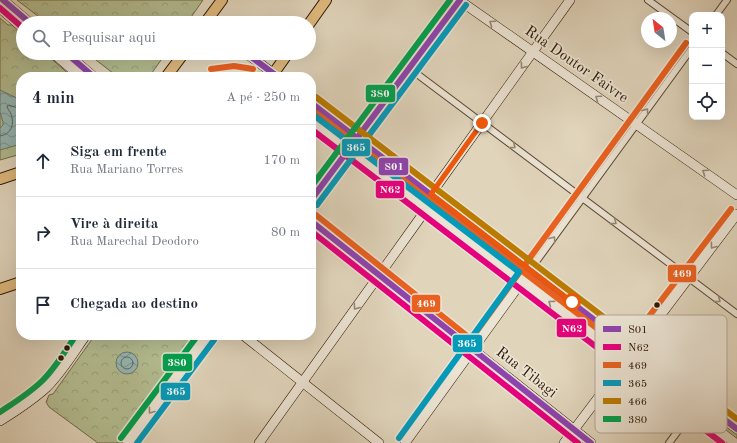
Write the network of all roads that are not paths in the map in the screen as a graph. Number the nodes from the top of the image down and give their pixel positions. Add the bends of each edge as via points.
1 (3, 0) edge
2 (222, 0) edge
3 (326, 0) edge
4 (459, 0) edge
5 (570, 0) edge
6 (648, 0) edge
7 (727, 0) edge
8 (0, 8) edge
9 (718, 12) edge
10 (22, 16) edge
11 (211, 16) edge
12 (315, 16) edge
13 (16, 22) edge
14 (689, 30) edge
15 (533, 52) junction
16 (689, 52) edge
17 (725, 55) edge
18 (61, 60) edge
19 (74, 60) edge
20 (179, 60) edge
21 (250, 60) edge
22 (255, 60) edge
23 (284, 60) edge
24 (737, 64) edge
25 (409, 68) junction
26 (75, 72) edge
27 (88, 72) edge
28 (170, 72) edge
29 (253, 72) edge
30 (269, 72) edge
31 (276, 72) edge
32 (316, 107) edge
33 (316, 123) edge
34 (482, 123) junction
35 (636, 124) junction
36 (356, 138) junction
37 (349, 148) junction
38 (16, 174) edge
39 (0, 179) edge
40 (316, 193) edge
41 (431, 194) junction
42 (737, 194) edge
43 (583, 198) junction
44 (427, 208) junction
45 (737, 214) edge
46 (316, 226) edge
47 (452, 227) junction
48 (489, 239) junction
49 (530, 270) junction
50 (379, 275) junction
51 (689, 278) junction
52 (523, 281) junction
53 (16, 284) edge
54 (0, 289) edge
55 (572, 302) junction
56 (737, 314) edge
57 (661, 315) edge
58 (595, 320) edge
59 (588, 331) junction
60 (595, 336) edge
61 (82, 340) edge
62 (204, 340) edge
63 (249, 340) edge
64 (473, 350) junction
65 (302, 382) junction
66 (595, 402) edge
67 (727, 420) edge
68 (0, 422) edge
69 (737, 428) edge
70 (574, 430) junction
71 (676, 433) edge
72 (722, 433) edge
73 (127, 443) edge
74 (259, 443) edge
75 (379, 443) edge
76 (405, 443) edge
77 (564, 443) edge
78 (591, 443) edge
79 (669, 443) edge
80 (735, 443) edge

1 - 10 main road
2 - 11 main road
3 - 12 main road
15 -> 4 main road, Rua Doutor Faivre
4 - 25 main road
5 - 15 main road
6 - 14 street
7 - 9 street
8 - 13 main road
15 -> 34 main road
35 -> 15 main road, Rua Doutor Faivre
35 -> 16 street
17 - 24 street
18 - 26 main road
19 - 27 main road
20 - 28 main road
21 - 29 main road
22 - 30 main road
23 - 31 main road
25 - 34 street
25 - 36 main road
32 - 36 main road
33 - 37 main road
34 - 41 main road
34 -> 43 street
42 -> 35 main road, Rua Doutor Faivre
35 - 43 street
36 - 37 main road
36 - 41 main road
37 - 40 main road
37 - 44 main road
38 - 39 main road
41 - 44 main road
41 - 48 main road
49 -> 43 street
43 -> 51 street
44 - 47 main road
44 - 50 main road
45 -> 51 main road
46 - 50 main road, Rua Tibagi
47 - 48 main road
47 - 52 main road
48 - 49 main road
49 - 52 main road
49 - 55 main road
50 - 64 main road, Rua Tibagi
50 -> 65 main road
51 -> 56 street
51 - 57 main road
59 -> 52 main road
52 - 64 main road
53 - 54 main road
55 - 58 main road
55 - 59 main road
59 - 60 main road
61 - 68 main road via 46,387
62 -> 73 main road
63 - 65 main road
64 - 70 main road, Rua Tibagi
64 - 76 main road
65 - 74 main road
65 - 75 main road
66 - 70 main road
67 - 69 main road
70 - 77 main road
70 - 78 main road, Rua Tibagi
71 - 79 street
72 - 80 main road

